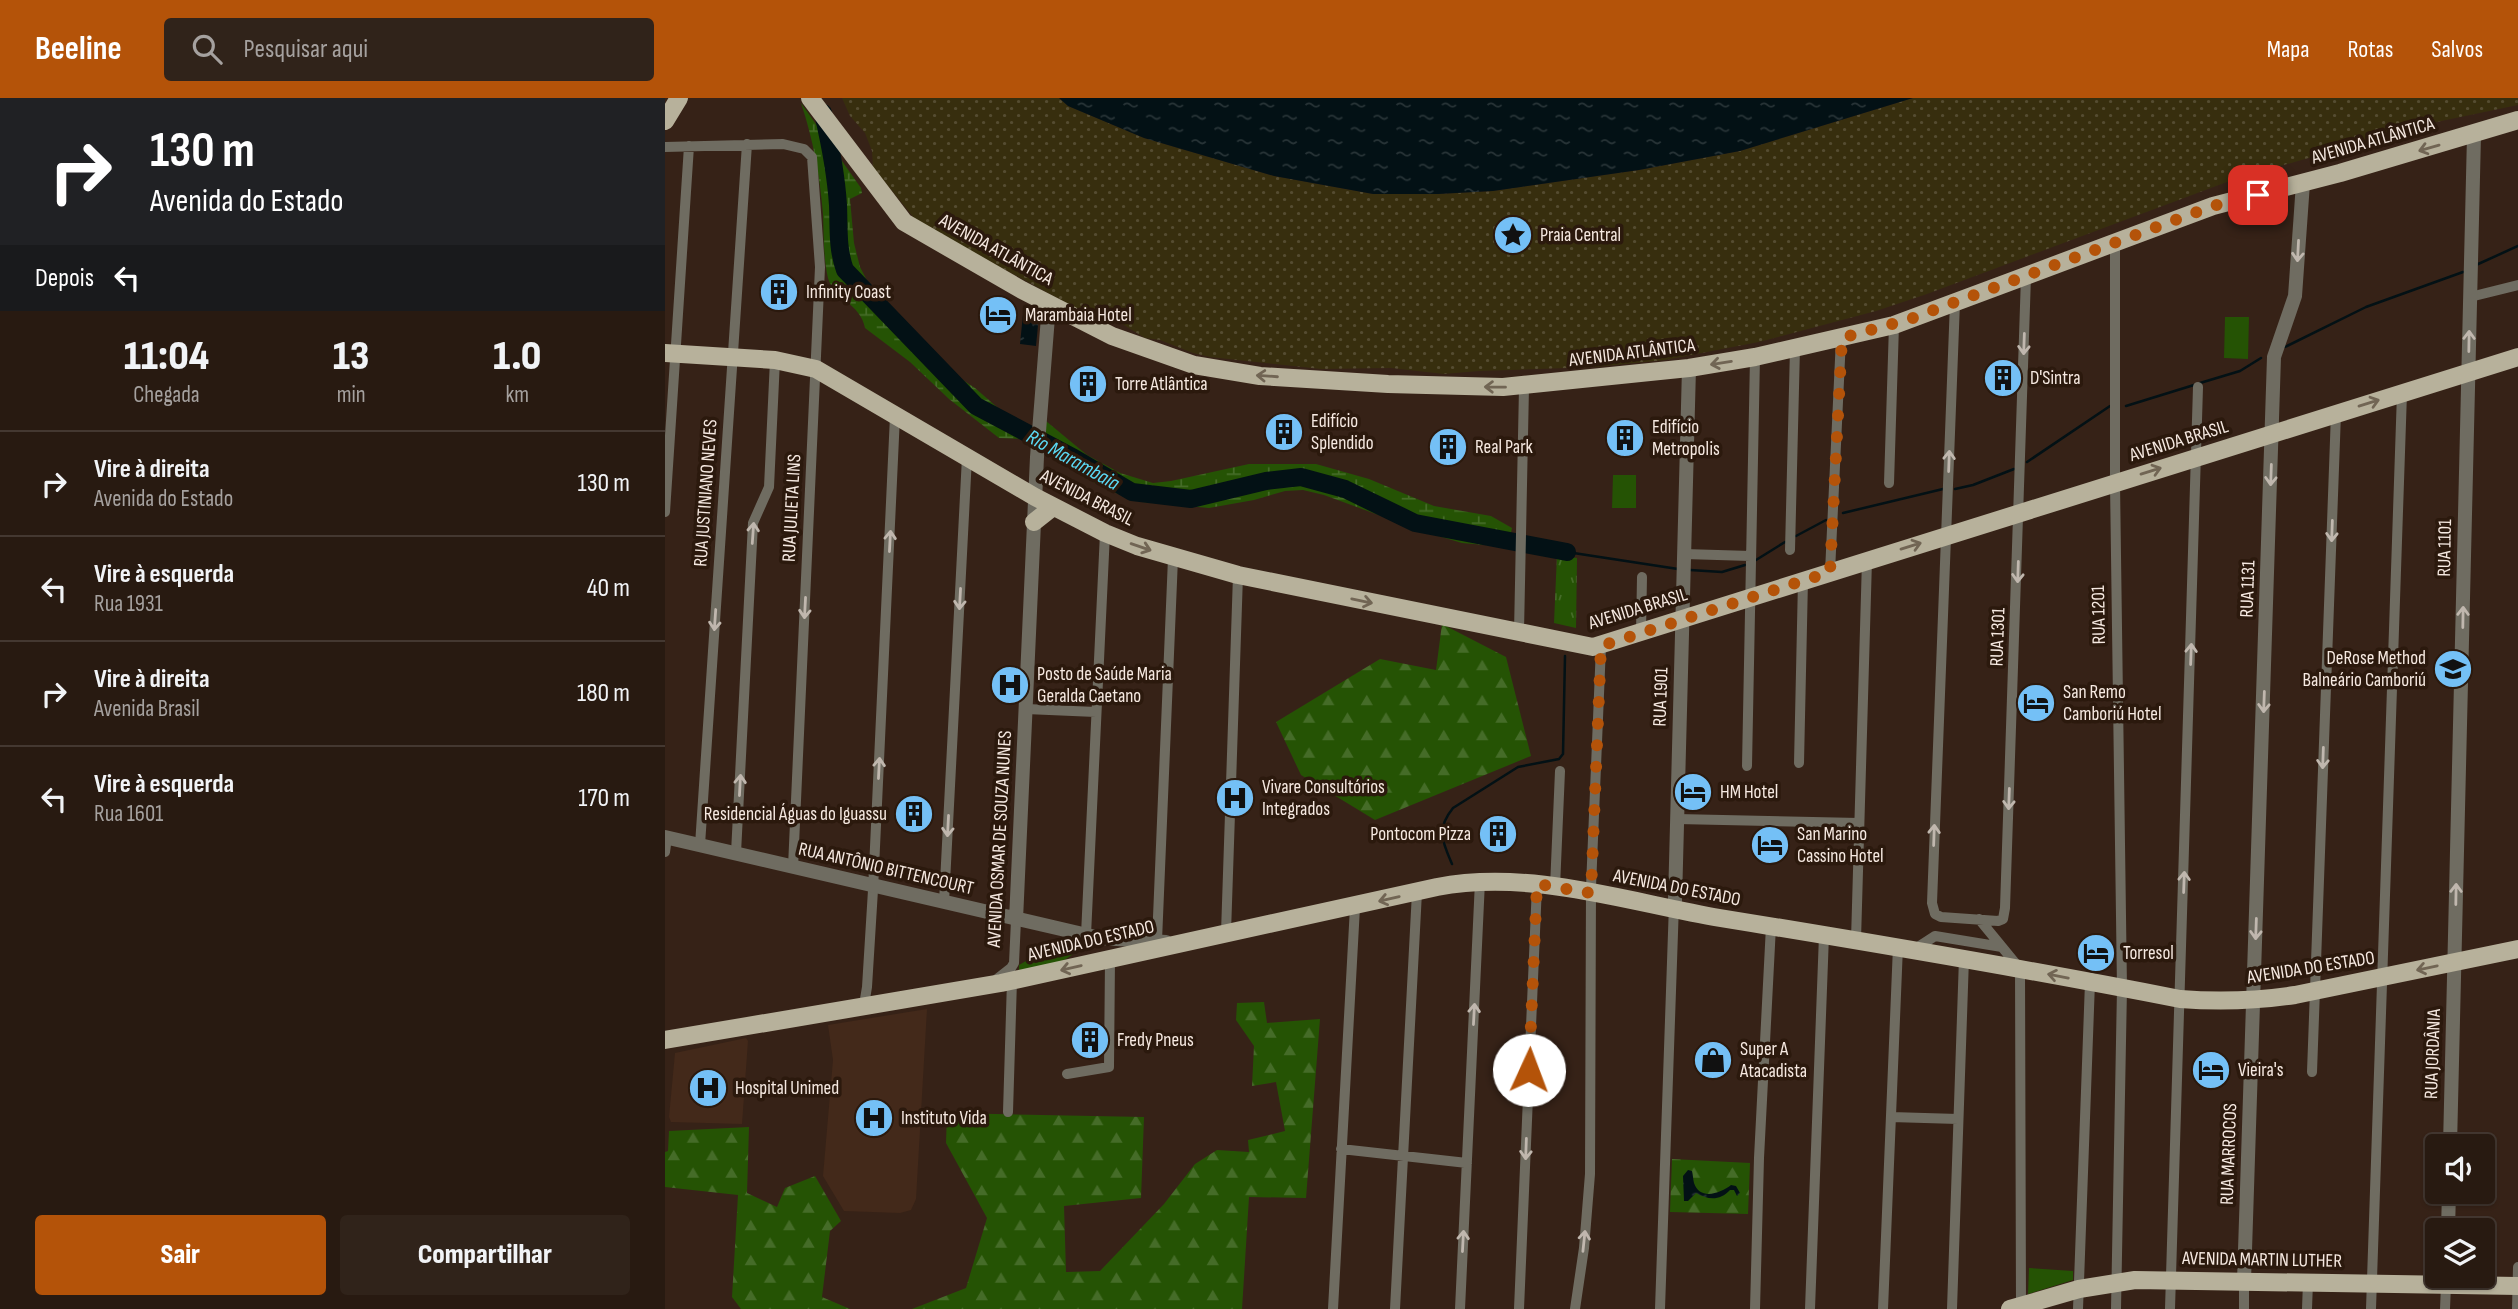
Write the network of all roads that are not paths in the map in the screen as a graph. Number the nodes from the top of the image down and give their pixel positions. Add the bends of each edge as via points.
1 (679, 98) edge
2 (810, 98) edge
3 (2518, 120) edge
4 (665, 121) edge
5 (2474, 135) junction
6 (747, 144) junction
7 (665, 146) edge
8 (689, 146) junction
9 (2302, 183) junction
10 (2115, 242) junction
11 (2026, 276) junction
12 (2518, 285) edge
13 (2470, 297) junction
14 (1955, 302) junction
15 (1049, 304) junction
16 (1894, 325) junction
17 (1842, 338) junction
18 (1795, 348) junction
19 (670, 353) edge
20 (733, 357) junction
21 (2518, 357) edge
22 (1755, 358) junction
23 (775, 360) junction
24 (1689, 368) junction
25 (817, 369) junction
26 (2468, 373) junction
27 (1524, 387) junction
28 (2198, 387) dead end
29 (2402, 393) junction
30 (2336, 414) junction
31 (895, 416) junction
32 (2272, 433) junction
33 (967, 457) junction
34 (2197, 457) junction
35 (1889, 483) dead end
36 (2115, 483) junction
37 (1035, 497) junction
38 (1053, 507) junction
39 (665, 512) edge
40 (2020, 512) junction
41 (1034, 523) junction
42 (1105, 533) junction
43 (1946, 535) junction
44 (1790, 550) dead end
45 (1684, 554) junction
46 (1751, 556) junction
47 (1173, 558) junction
48 (1867, 560) junction
49 (1830, 572) junction
50 (1238, 575) junction
51 (1642, 577) dead end
52 (1803, 580) junction
53 (1750, 597) junction
54 (1682, 618) junction
55 (1519, 632) junction
56 (1641, 632) junction
57 (1601, 646) junction
58 (1026, 709) junction
59 (1096, 712) junction
60 (1799, 763) dead end
61 (1747, 766) dead end
62 (1560, 771) dead end
63 (1677, 818) junction
64 (1859, 823) junction
65 (666, 842) edge
66 (700, 845) junction
67 (736, 853) junction
68 (793, 867) junction
69 (1480, 881) junction
70 (1537, 884) junction
71 (873, 885) junction
72 (1555, 887) junction
73 (1591, 890) junction
74 (1417, 892) junction
75 (944, 902) junction
76 (1674, 905) junction
77 (1355, 907) junction
78 (1958, 918) junction
79 (1979, 919) junction
80 (1016, 920) junction
81 (1771, 926) junction
82 (1226, 933) junction
83 (1086, 935) junction
84 (1825, 935) junction
85 (1935, 936) junction
86 (1856, 940) junction
87 (1157, 942) junction
88 (1183, 943) junction
89 (1906, 947) junction
90 (2002, 947) junction
91 (2518, 949) edge
92 (1964, 958) junction
93 (1110, 959) junction
94 (2455, 962) junction
95 (2020, 969) junction
96 (2381, 978) junction
97 (1012, 981) junction
98 (2090, 982) junction
99 (988, 985) junction
100 (2122, 988) junction
101 (2315, 992) junction
102 (2180, 999) junction
103 (2254, 1000) junction
104 (864, 1005) junction
105 (665, 1040) edge
106 (2312, 1072) dead end
107 (1067, 1074) dead end
108 (1008, 1112) dead end
109 (1891, 1117) junction
110 (1958, 1119) junction
111 (2450, 1134) edge
112 (1341, 1149) junction
113 (1403, 1156) junction
114 (1467, 1163) junction
115 (2518, 1267) edge
116 (2170, 1280) junction
117 (2244, 1281) junction
118 (2425, 1281) edge
119 (2117, 1282) junction
120 (2308, 1282) junction
121 (2372, 1283) junction
122 (2495, 1284) edge
123 (2518, 1286) edge
124 (2446, 1288) edge
125 (2079, 1289) junction
126 (2017, 1308) edge
127 (1333, 1309) edge
128 (1395, 1309) edge
129 (1460, 1309) edge
130 (1520, 1309) edge
131 (1575, 1309) edge
132 (1660, 1309) edge
133 (1755, 1309) edge
134 (1810, 1309) edge
135 (1883, 1309) edge
136 (1952, 1309) edge
137 (2078, 1309) edge
138 (2116, 1309) edge
139 (2170, 1309) edge
140 (2243, 1309) edge
141 (2307, 1309) edge
142 (2371, 1309) edge
143 (2445, 1309) edge
144 (2517, 1309) edge

1 - 4 main road
2 - 15 main road, AVENIDA ATLÂNTICA via 897,215 912,228
3 - 5 main road, AVENIDA ATLÂNTICA
5 -> 9 main road, AVENIDA ATLÂNTICA
5 - 13 street, RUA 1101
6 - 8 street
6 - 20 street, RUA JUSTINIANO NEVES
6 - 25 street, RUA JULIETA LINS via 783,145 809,151 812,157 820,248
7 - 8 street
8 - 19 street
9 - 10 main road, AVENIDA ATLÂNTICA via 2213,206
9 -> 32 street, RUA 1131 via 2295,296 2274,357
10 - 11 main road, AVENIDA ATLÂNTICA
10 - 36 street, RUA 1201
11 - 14 main road, AVENIDA ATLÂNTICA
11 -> 40 street, RUA 1301
12 - 13 street
26 -> 13 street, RUA 1101
14 - 16 main road, AVENIDA ATLÂNTICA
43 -> 14 street
27 -> 15 main road, AVENIDA ATLÂNTICA via 1219,371 1112,336
15 - 37 street, AVENIDA OSMAR DE SOUZA NUNES
16 - 17 main road, AVENIDA ATLÂNTICA
16 - 35 street
17 - 18 main road, AVENIDA ATLÂNTICA
17 - 49 street
18 - 22 main road, AVENIDA ATLÂNTICA
18 - 44 street
19 - 20 main road, AVENIDA BRASIL
19 - 39 street
20 - 23 main road, AVENIDA BRASIL
20 -> 66 street, RUA JUSTINIANO NEVES
21 - 26 main road, AVENIDA BRASIL
22 -> 24 main road, AVENIDA ATLÂNTICA
22 - 46 street
23 - 25 main road, AVENIDA BRASIL
67 -> 23 street via 753,523 769,487
24 - 27 main road, AVENIDA ATLÂNTICA
24 - 45 street, RUA 1901
25 - 31 main road, AVENIDA BRASIL
25 -> 68 street, RUA JULIETA LINS
26 - 29 main road, AVENIDA BRASIL
94 -> 26 street, RUA 1101
27 - 55 street
28 - 34 street
30 -> 29 main road, AVENIDA BRASIL
29 - 96 street
30 - 32 main road, AVENIDA BRASIL
30 -> 101 street
31 - 33 main road, AVENIDA BRASIL
71 -> 31 street
32 - 34 main road, AVENIDA BRASIL
32 -> 103 street, RUA 1131
33 - 37 main road, AVENIDA BRASIL
33 -> 75 street
36 -> 34 main road, AVENIDA BRASIL
102 -> 34 street
36 - 40 main road, AVENIDA BRASIL
36 - 100 street, RUA 1201
37 - 38 main road, AVENIDA BRASIL
37 - 41 street, AVENIDA OSMAR DE SOUZA NUNES
38 - 41 main road
38 - 42 main road, AVENIDA BRASIL
40 - 43 main road, AVENIDA BRASIL
40 -> 79 street, RUA 1301 via 2005,916 1998,921
41 - 58 street, AVENIDA OSMAR DE SOUZA NUNES
42 -> 47 main road, AVENIDA BRASIL
42 - 59 street
48 -> 43 main road, AVENIDA BRASIL
78 -> 43 street, RUA 1301 via 1935,914 1931,903
45 - 46 street
45 - 54 street, RUA 1901
46 - 53 street
47 - 50 main road, AVENIDA BRASIL
47 - 87 street
48 - 49 main road, AVENIDA BRASIL
48 - 64 street
49 - 52 main road, AVENIDA BRASIL
50 -> 55 main road, AVENIDA BRASIL
50 - 82 street
51 - 56 street
52 - 53 main road, AVENIDA BRASIL
52 - 60 street
53 - 54 main road, AVENIDA BRASIL
53 - 61 street
54 - 56 main road, AVENIDA BRASIL
54 - 63 street, RUA 1901
55 - 57 main road, AVENIDA BRASIL
56 - 57 main road, AVENIDA BRASIL
57 - 73 street
58 - 59 street
58 - 80 street, AVENIDA OSMAR DE SOUZA NUNES
59 - 83 street
62 - 72 street
63 - 64 street
63 - 76 street, RUA 1901
64 - 86 street
65 - 66 street, RUA ANTÔNIO BITTENCOURT
66 - 67 street, RUA ANTÔNIO BITTENCOURT
67 - 68 street, RUA ANTÔNIO BITTENCOURT
68 - 71 street, RUA ANTÔNIO BITTENCOURT
69 - 70 main road, AVENIDA DO ESTADO
69 - 74 main road, AVENIDA DO ESTADO
114 -> 69 street
70 - 72 main road, AVENIDA DO ESTADO
70 -> 130 street
71 - 75 street, RUA ANTÔNIO BITTENCOURT
71 - 104 street
72 - 73 main road, AVENIDA DO ESTADO
73 - 76 main road, AVENIDA DO ESTADO
131 -> 73 street via 1590,1174
74 -> 77 main road, AVENIDA DO ESTADO
74 - 113 street
75 - 80 street, RUA ANTÔNIO BITTENCOURT
76 - 81 main road, AVENIDA DO ESTADO
76 - 132 street
77 - 82 main road, AVENIDA DO ESTADO
77 - 112 street
78 - 79 street, RUA 1301
78 - 85 street
79 - 90 street
80 - 83 street, RUA ANTÔNIO BITTENCOURT
80 - 99 street, AVENIDA OSMAR DE SOUZA NUNES via 1014,963
81 - 84 main road, AVENIDA DO ESTADO
81 - 133 street
82 - 88 main road, AVENIDA DO ESTADO
83 - 87 street, RUA ANTÔNIO BITTENCOURT
84 - 86 main road, AVENIDA DO ESTADO
84 - 134 street
85 - 89 street
85 - 90 street
86 - 89 main road, AVENIDA DO ESTADO
87 - 88 street, RUA ANTÔNIO BITTENCOURT
88 - 93 main road, AVENIDA DO ESTADO
89 - 92 main road, AVENIDA DO ESTADO
89 - 109 street
90 - 95 street
91 - 94 main road, AVENIDA DO ESTADO
92 - 95 main road, AVENIDA DO ESTADO
92 - 110 street
93 -> 97 main road, AVENIDA DO ESTADO
93 - 107 street via 1109,1067
94 -> 96 main road, AVENIDA DO ESTADO
94 - 111 street, RUA JORDÂNIA
98 -> 95 main road, AVENIDA DO ESTADO
95 - 126 street
96 - 101 main road, AVENIDA DO ESTADO
96 - 121 street
97 - 99 main road, AVENIDA DO ESTADO
97 - 108 street
98 - 100 main road, AVENIDA DO ESTADO
98 - 125 street
99 - 104 main road, AVENIDA DO ESTADO
100 - 102 main road, AVENIDA DO ESTADO
100 - 119 street, RUA 1201
101 - 103 main road, AVENIDA DO ESTADO
101 - 106 street
102 - 103 main road, AVENIDA DO ESTADO
102 - 116 street
103 - 117 street, RUA MARROCOS
104 - 105 main road, AVENIDA DO ESTADO
109 - 110 street
109 - 135 street
110 - 136 street
112 - 113 street
112 - 127 street
113 - 114 street
113 - 128 street
129 -> 114 street
115 - 123 street
116 - 117 main road, AVENIDA MARTIN LUTHER
116 - 119 main road, AVENIDA MARTIN LUTHER
116 - 139 street
117 - 120 main road, AVENIDA MARTIN LUTHER
117 - 140 street, RUA MARROCOS
118 - 121 main road, AVENIDA MARTIN LUTHER
119 - 125 main road, AVENIDA MARTIN LUTHER
119 - 138 street, RUA 1201
120 - 121 main road, AVENIDA MARTIN LUTHER
120 - 141 street
121 - 142 street
122 - 123 main road, AVENIDA MARTIN LUTHER
123 - 144 street
124 - 143 street
125 - 126 main road, AVENIDA MARTIN LUTHER
125 - 137 street

